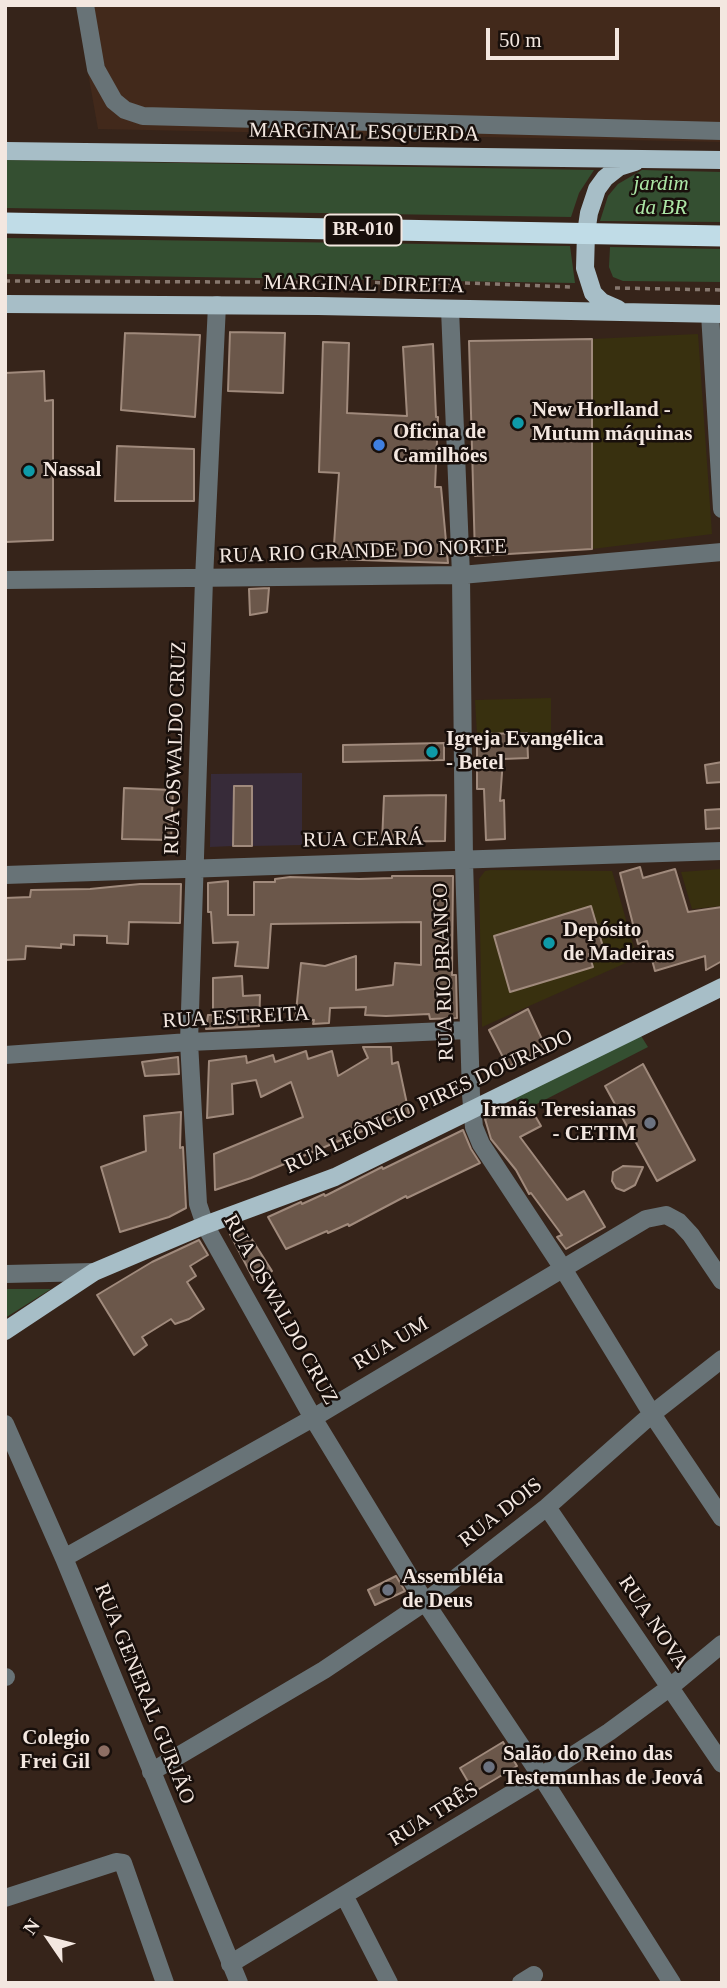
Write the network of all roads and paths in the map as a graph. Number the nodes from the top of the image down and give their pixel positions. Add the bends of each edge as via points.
1 (85, 5) edge
2 (722, 131) edge
3 (5, 151) edge
4 (642, 159) junction
5 (722, 160) edge
6 (5, 223) edge
7 (586, 233) junction
8 (722, 236) edge
9 (5, 281) edge
10 (575, 287) dead end
11 (610, 288) dead end
12 (722, 290) edge
13 (5, 304) edge
14 (217, 305) junction
15 (450, 309) junction
16 (622, 311) junction
17 (716, 314) edge
18 (722, 330) edge
19 (722, 509) edge
20 (722, 552) edge
21 (461, 575) junction
22 (204, 579) junction
23 (5, 580) edge
24 (722, 851) edge
25 (464, 860) junction
26 (195, 867) junction
27 (5, 875) edge
28 (722, 987) edge
29 (469, 1030) junction
30 (189, 1042) junction
31 (5, 1055) edge
32 (471, 1109) junction
33 (205, 1225) junction
34 (562, 1267) junction
35 (94, 1272) junction
36 (5, 1274) edge
37 (722, 1281) edge
38 (5, 1331) edge
39 (722, 1359) edge
40 (652, 1414) junction
41 (313, 1418) junction
42 (5, 1424) edge
43 (548, 1507) junction
44 (722, 1518) edge
45 (64, 1558) junction
46 (425, 1602) junction
47 (722, 1644) edge
48 (669, 1688) junction
49 (722, 1764) edge
50 (151, 1772) junction
51 (541, 1776) junction
52 (345, 1896) junction
53 (5, 1898) edge
54 (230, 1964) junction
55 (165, 1983) edge
56 (239, 1983) edge
57 (389, 1983) edge
58 (672, 1983) edge

1 - 2 street via 96,69 114,101 143,116
3 - 4 main road, MARGINAL ESQUERDA
4 - 5 main road, MARGINAL ESQUERDA
4 - 7 main road via 605,178 593,199
6 - 7 highway, BR-010
7 - 8 highway, BR-010
7 - 16 main road via 585,268 593,293
9 - 10 path
11 - 12 path
13 - 14 main road, MARGINAL DIREITA
14 - 15 main road, MARGINAL DIREITA
14 - 22 street, RUA OSWALDO CRUZ
15 - 16 main road, MARGINAL DIREITA
15 - 21 street, RUA RIO BRANCO
16 - 17 main road, MARGINAL DIREITA
17 - 18 street
17 - 19 street
20 - 21 street, RUA RIO GRANDE DO NORTE
21 - 22 street, RUA RIO GRANDE DO NORTE
21 - 25 street, RUA RIO BRANCO
22 - 23 street, RUA RIO GRANDE DO NORTE
22 - 26 street, RUA OSWALDO CRUZ
24 - 25 street, RUA CEARÁ
25 - 26 street, RUA CEARÁ
25 - 29 street, RUA RIO BRANCO
26 - 27 street, RUA CEARÁ
26 - 30 street, RUA OSWALDO CRUZ
28 - 32 main road, RUA LEÔNCIO PIRES DOURADO
29 - 30 street, RUA ESTREITA
29 - 32 street, RUA RIO BRANCO
30 - 31 street, RUA ESTREITA
30 - 33 street, RUA OSWALDO CRUZ via 198,1204
32 - 33 main road, RUA LEÔNCIO PIRES DOURADO via 335,1177
32 - 34 street, RUA RIO BRANCO via 481,1144
33 - 35 main road, RUA LEÔNCIO PIRES DOURADO
33 - 41 street, RUA OSWALDO CRUZ
34 - 37 street, RUA UM via 646,1219 666,1215 691,1235
34 - 40 street, RUA RIO BRANCO
34 - 41 street, RUA UM
35 - 36 street
35 - 38 main road, RUA LEÔNCIO PIRES DOURADO
39 - 40 street, RUA DOIS
40 - 43 street, RUA DOIS
40 - 44 street, RUA RIO BRANCO
41 - 45 street, RUA UM
41 - 46 street, RUA OSWALDO CRUZ
42 - 45 street, RUA GENERAL GURJÃO
43 - 46 street, RUA DOIS
43 - 48 street, RUA NOVA
45 - 50 street, RUA GENERAL GURJÃO
46 - 50 street, RUA DOIS via 324,1671
46 - 51 street, RUA OSWALDO CRUZ
47 - 48 street, RUA TRÊS
48 - 49 street, RUA NOVA
48 - 51 street, RUA TRÊS
50 - 54 street, RUA GENERAL GURJÃO
51 - 52 street, RUA TRÊS
51 - 58 street, RUA OSWALDO CRUZ
52 - 54 street, RUA TRÊS
52 - 57 street
53 - 55 street via 122,1863
54 - 56 street, RUA GENERAL GURJÃO

